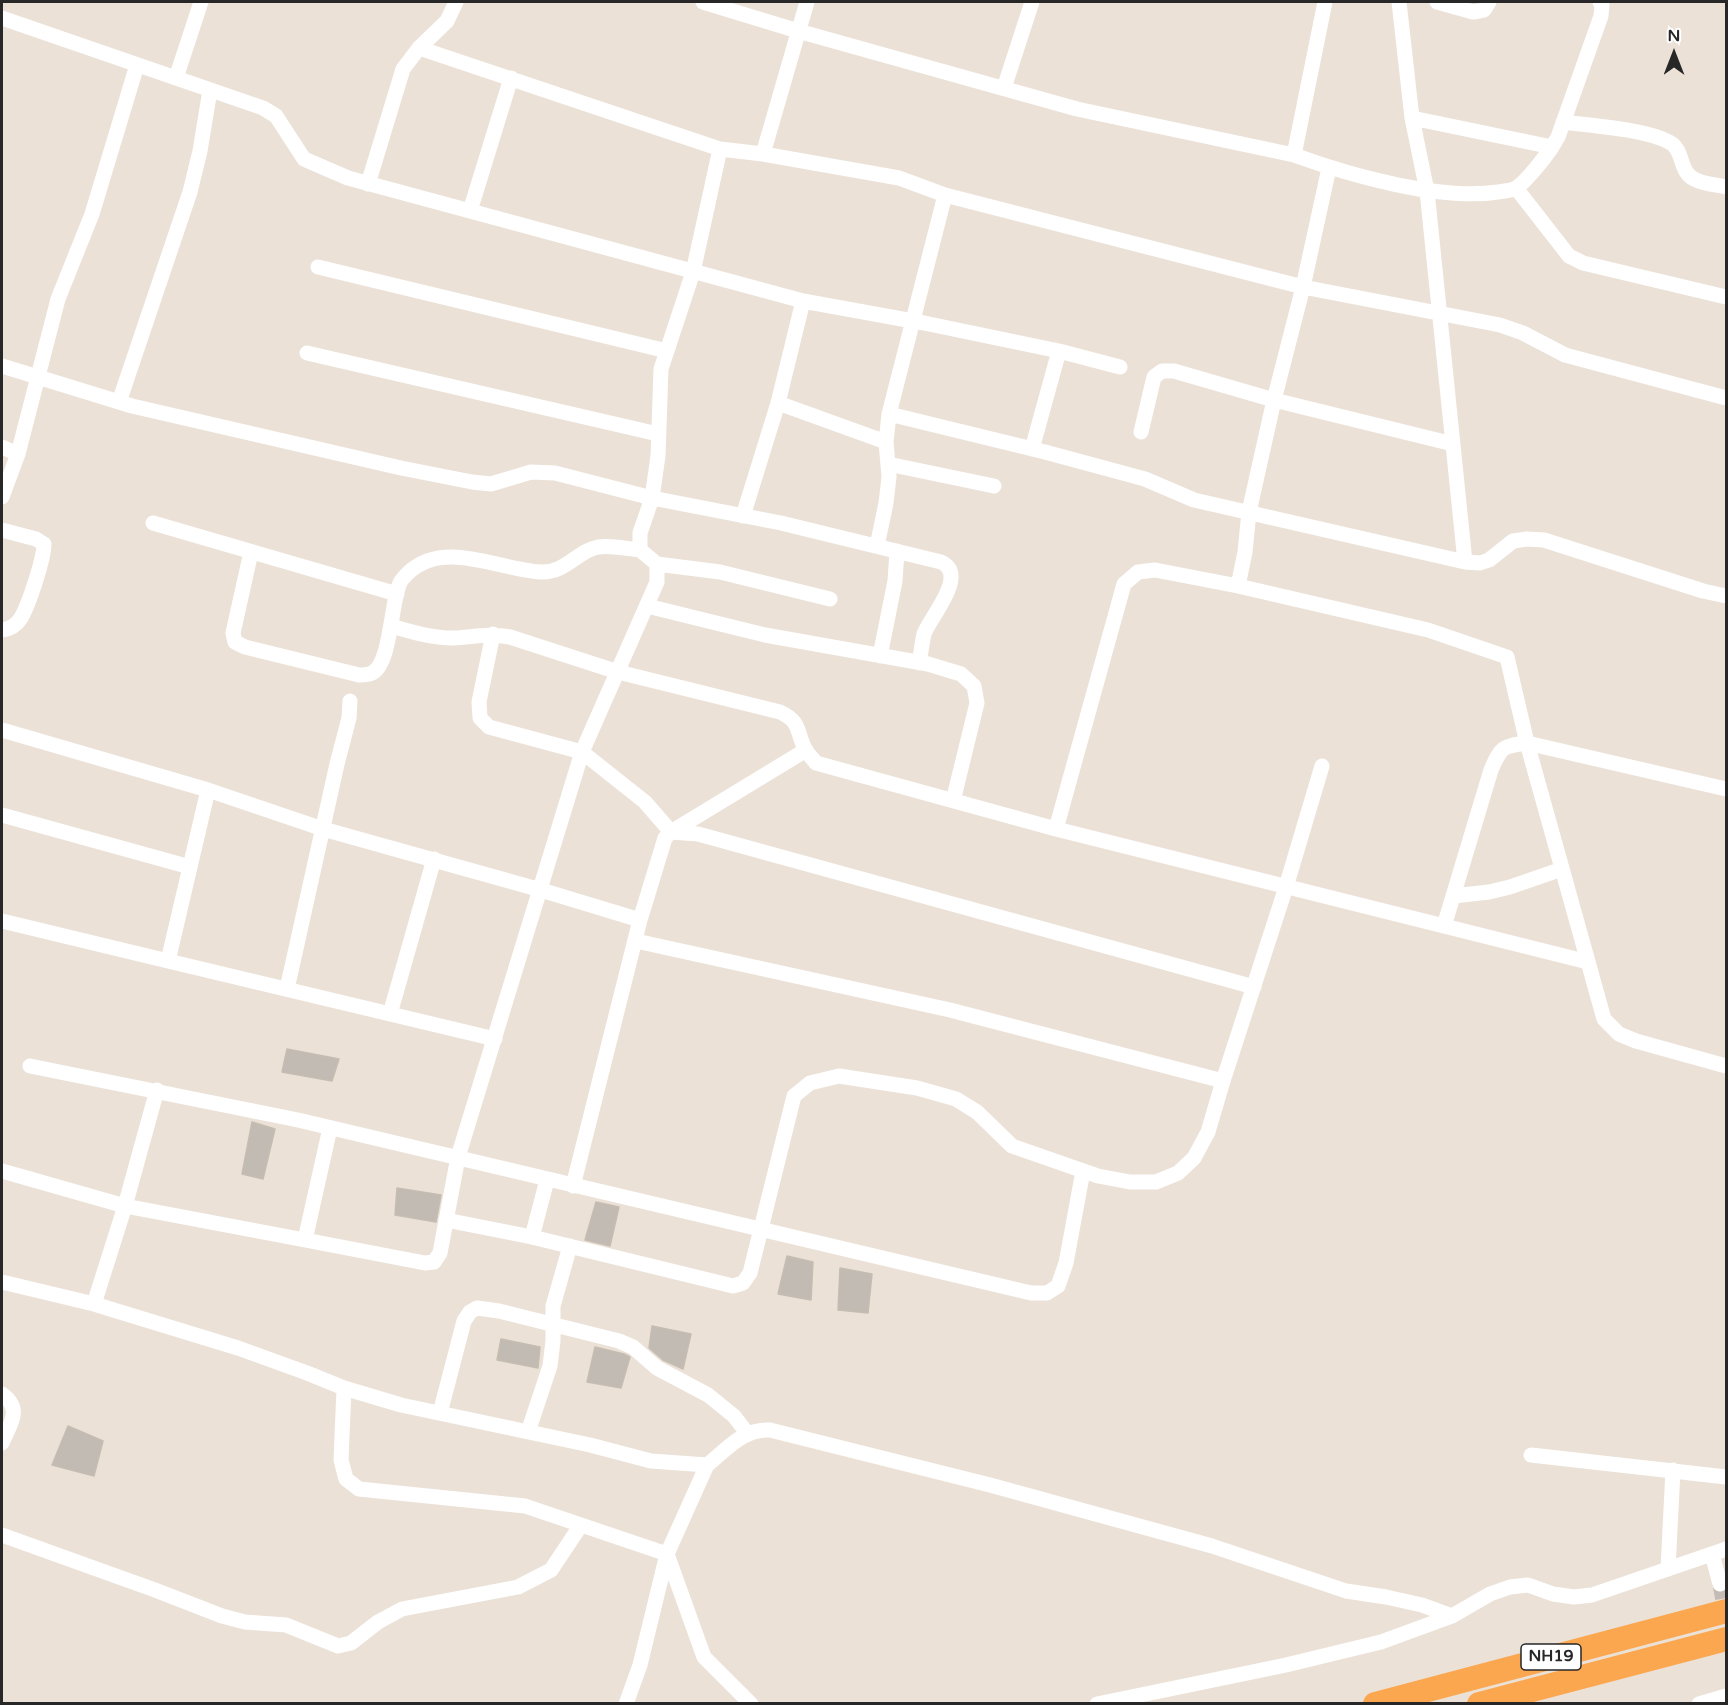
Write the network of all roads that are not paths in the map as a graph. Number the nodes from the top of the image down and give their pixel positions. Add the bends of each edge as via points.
1 (201, 2) edge
2 (456, 2) edge
3 (703, 2) edge
4 (807, 2) edge
5 (1032, 2) edge
6 (1325, 2) edge
7 (1399, 2) edge
8 (1437, 2) edge
9 (1489, 2) edge
10 (1600, 2) edge
11 (2, 18) edge
12 (798, 31) junction
13 (420, 48) junction
14 (137, 65) junction
15 (176, 78) junction
16 (511, 78) junction
17 (1004, 88) junction
18 (210, 90) junction
19 (1412, 118) junction
20 (1563, 122) junction
21 (1552, 147) junction
22 (720, 149) junction
23 (763, 154) junction
24 (1294, 155) junction
25 (1329, 168) junction
26 (368, 184) junction
27 (1726, 187) edge
28 (1516, 188) junction
29 (1427, 191) junction
30 (945, 195) junction
31 (470, 212) junction
32 (318, 267) dead end
33 (693, 272) junction
34 (1303, 287) junction
35 (1726, 297) edge
36 (803, 301) junction
37 (1439, 314) junction
38 (913, 322) junction
39 (667, 351) junction
40 (1059, 351) junction
41 (307, 353) dead end
42 (2, 366) edge
43 (1120, 367) dead end
44 (38, 376) junction
45 (1726, 398) edge
46 (1274, 400) junction
47 (119, 402) junction
48 (778, 403) junction
49 (889, 414) junction
50 (1141, 432) dead end
51 (658, 434) junction
52 (886, 442) junction
53 (1453, 444) junction
54 (2, 447) edge
55 (1032, 449) junction
56 (18, 454) junction
57 (888, 464) junction
58 (994, 486) dead end
59 (2, 497) edge
60 (652, 498) junction
61 (1250, 512) junction
62 (743, 516) junction
63 (153, 523) dead end
64 (2, 530) edge
65 (877, 546) junction
66 (640, 550) junction
67 (897, 551) junction
68 (251, 552) junction
69 (1465, 562) junction
70 (657, 564) junction
71 (1238, 586) junction
72 (397, 594) junction
73 (1726, 596) edge
74 (830, 599) dead end
75 (647, 606) junction
76 (391, 626) junction
77 (2, 630) edge
78 (493, 634) junction
79 (880, 656) junction
80 (919, 663) junction
81 (618, 672) junction
82 (350, 701) dead end
83 (2, 730) edge
84 (1527, 743) junction
85 (806, 750) junction
86 (582, 752) junction
87 (1322, 766) dead end
88 (1726, 789) edge
89 (208, 790) junction
90 (953, 801) junction
91 (2, 814) edge
92 (323, 829) junction
93 (1056, 830) junction
94 (671, 832) junction
95 (434, 859) junction
96 (190, 867) junction
97 (1562, 868) junction
98 (1286, 887) junction
99 (541, 890) junction
100 (1453, 896) junction
101 (640, 920) junction
102 (2, 921) edge
103 (1444, 926) junction
104 (636, 941) junction
105 (168, 961) junction
106 (1588, 962) junction
107 (1254, 987) junction
108 (286, 989) junction
109 (390, 1014) junction
110 (495, 1038) junction
111 (30, 1065) dead end
112 (1726, 1066) edge
113 (1223, 1081) junction
114 (157, 1090) junction
115 (330, 1128) junction
116 (458, 1157) junction
117 (2, 1171) edge
118 (1083, 1171) junction
119 (547, 1179) junction
120 (573, 1186) junction
121 (125, 1206) junction
122 (446, 1220) junction
123 (760, 1228) junction
124 (532, 1237) junction
125 (304, 1240) junction
126 (570, 1246) junction
127 (2, 1282) edge
128 (94, 1304) junction
129 (552, 1324) junction
130 (344, 1388) junction
131 (2, 1394) edge
132 (440, 1413) junction
133 (528, 1432) junction
134 (747, 1432) junction
135 (2, 1443) edge
136 (1532, 1455) dead end
137 (707, 1465) junction
138 (1673, 1470) junction
139 (1726, 1477) edge
140 (581, 1525) junction
141 (2, 1535) edge
142 (1719, 1552) edge
143 (667, 1554) junction
144 (1668, 1569) junction
145 (1720, 1584) dead end
146 (1726, 1611) edge
147 (1452, 1616) junction
148 (1726, 1639) edge
149 (1726, 1696) edge
150 (1427, 1697) edge
151 (626, 1704) edge
152 (751, 1704) edge
153 (1097, 1704) edge
154 (1375, 1704) edge
155 (1479, 1704) edge
156 (1699, 1704) edge

1 - 15 street
2 - 13 street via 447,21
3 - 12 street
4 - 12 street
5 - 17 street
6 - 24 street
7 - 19 street
8 - 9 street via 1473,12 1484,10
10 - 20 street via 1601,16
11 - 14 street
12 - 17 street
12 - 23 street
13 - 16 street
13 - 26 street via 403,69
14 - 15 street
14 - 44 street via 92,214 57,299
15 - 18 street
16 - 22 street
16 - 31 street
17 - 24 street via 1077,110
18 - 26 street via 276,116 304,159
18 - 47 street via 190,192
19 - 21 street
19 - 29 street
20 - 21 street
20 - 27 street via 1654,135 1672,143 1685,171 1694,180
21 - 28 street
22 - 23 street
22 - 33 street
23 - 30 street via 899,178
24 - 25 street
25 - 29 street
25 - 34 street
26 - 31 street
28 - 29 street via 1487,193
28 - 35 street via 1569,256
29 - 37 street
30 - 34 street
30 - 38 street
31 - 33 street
32 - 39 street
33 - 36 street
33 - 39 street
34 - 37 street
34 - 46 street
36 - 38 street
36 - 48 street
37 - 45 street via 1500,325 1565,355
37 - 53 street
38 - 40 street
38 - 49 street
39 - 51 street via 661,369
40 - 43 street
40 - 55 street
41 - 51 street
42 - 44 street
44 - 47 street
44 - 56 street
46 - 50 street via 1174,371 1162,371 1154,377
46 - 53 street
46 - 61 street
47 - 60 street via 472,482 491,484 531,472 555,473
48 - 52 street
48 - 62 street
49 - 52 street
49 - 55 street
51 - 60 street
52 - 57 street
53 - 69 street
54 - 56 street
55 - 61 street via 1145,479 1194,500
56 - 59 street
57 - 58 street
57 - 65 street via 886,503
60 - 62 street
60 - 66 street via 640,533
61 - 69 street
61 - 71 street
62 - 65 street
63 - 68 street
64 - 77 street via 36,538 44,544 44,556 21,619 12,628
65 - 67 street
66 - 70 street
66 - 72 street via 598,547 567,566 540,572 440,556 409,572
67 - 79 street
67 - 80 street via 941,562 950,571 946,599 925,633
68 - 72 street
68 - 76 street via 233,633 235,642 244,647 359,675 370,674 377,669
69 - 73 street via 1489,560 1513,541 1544,540
70 - 74 street via 720,572
70 - 75 street via 657,582
71 - 84 street via 1428,630 1508,657
71 - 93 street via 1155,570 1138,572 1124,584
72 - 76 street
75 - 79 street via 765,635
75 - 81 street
76 - 78 street via 423,636
78 - 81 street
78 - 86 street via 479,702 480,718 489,727
79 - 80 street
80 - 90 street via 961,674 974,686 977,703
81 - 85 street via 792,717
81 - 86 street
82 - 92 street
83 - 89 street
84 - 88 street
84 - 97 street
84 - 100 street via 1507,746 1499,752
85 - 90 street via 816,763
85 - 94 street
86 - 94 street via 645,802
86 - 99 street
87 - 98 street
89 - 92 street
89 - 96 street
90 - 93 street
91 - 96 street
92 - 95 street
92 - 108 street
93 - 98 street
94 - 101 street via 665,838
94 - 107 street via 698,834
95 - 99 street
95 - 109 street
96 - 105 street
97 - 100 street via 1510,887
97 - 106 street
98 - 103 street
98 - 107 street
99 - 101 street
99 - 110 street
100 - 103 street
101 - 104 street
102 - 105 street
103 - 106 street
104 - 113 street via 950,1010
104 - 120 street
105 - 108 street
106 - 112 street via 1604,1019 1619,1035
107 - 113 street
108 - 109 street
109 - 110 street
110 - 116 street
111 - 114 street
113 - 118 street via 1208,1132 1194,1158 1178,1173 1156,1182 1130,1182
114 - 115 street
114 - 121 street
115 - 116 street
115 - 125 street
116 - 119 street
116 - 122 street
117 - 121 street
118 - 123 street via 1066,1263 1058,1286 1047,1293 1031,1293
118 - 123 street via 1012,1146 977,1112 956,1099 839,1076 810,1083 794,1096
119 - 120 street
119 - 124 street
120 - 123 street
121 - 125 street
121 - 128 street
122 - 124 street
122 - 125 street via 440,1253 434,1262
123 - 126 street via 750,1273 743,1283 733,1286
124 - 126 street
126 - 129 street via 553,1306
127 - 128 street
128 - 130 street via 238,1348
129 - 132 street via 499,1311 477,1308 470,1312 457,1342
129 - 133 street via 550,1366
129 - 134 street via 633,1347 657,1368 708,1395
130 - 132 street
130 - 140 street via 341,1460 346,1479 359,1489 525,1506
131 - 135 street via 13,1404 15,1412
132 - 133 street
133 - 137 street via 651,1461
134 - 137 street
134 - 147 street via 771,1430 990,1485 1212,1546 1346,1591 1422,1605
136 - 138 street
137 - 143 street
138 - 139 street
138 - 144 street
140 - 141 street via 551,1570 526,1583 402,1609 351,1643 338,1646 286,1625 222,1616
140 - 143 street
142 - 144 street
142 - 145 street
143 - 151 street via 640,1665
143 - 152 street via 704,1657
144 - 147 street via 1592,1595 1574,1597 1528,1585 1510,1587
146 - 150 highway, NH19
147 - 153 street via 1381,1642
148 - 155 highway, NH19
149 - 156 street
150 - 154 highway, NH19

